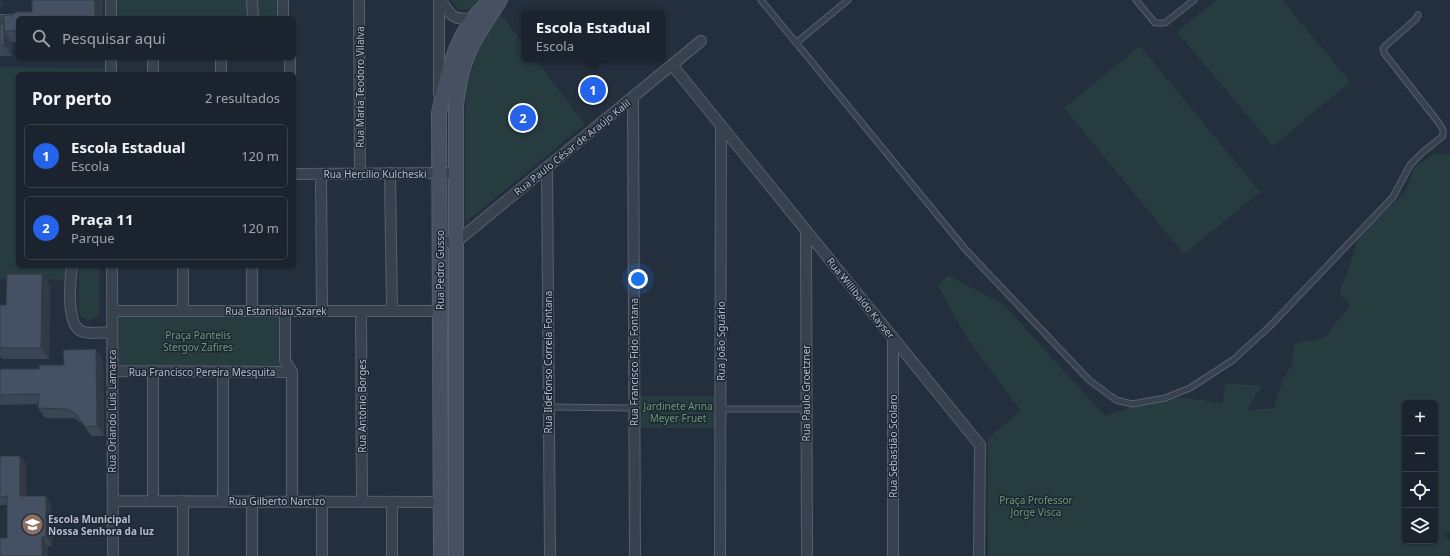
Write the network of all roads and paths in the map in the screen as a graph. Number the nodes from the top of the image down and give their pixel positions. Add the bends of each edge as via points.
1 (111, 0) edge
2 (252, 0) edge
3 (284, 0) edge
4 (359, 0) edge
5 (440, 0) edge
6 (492, 0) edge
7 (500, 0) edge
8 (761, 0) edge
9 (848, 0) edge
10 (1136, 0) edge
11 (1194, 0) edge
12 (1418, 15) dead end
13 (111, 16) edge
14 (253, 16) edge
15 (284, 16) edge
16 (474, 18) junction
17 (0, 20) edge
18 (16, 20) edge
19 (701, 41) dead end
20 (796, 43) junction
21 (111, 60) edge
22 (153, 60) edge
23 (221, 60) edge
24 (290, 60) edge
25 (672, 65) junction
26 (112, 72) edge
27 (153, 72) edge
28 (221, 72) edge
29 (290, 72) edge
30 (633, 97) junction
31 (439, 113) junction
32 (721, 125) junction
33 (547, 167) junction
34 (296, 174) edge
35 (321, 174) junction
36 (360, 174) junction
37 (390, 174) junction
38 (440, 174) junction
39 (456, 174) junction
40 (806, 230) junction
41 (440, 242) junction
42 (456, 242) junction
43 (72, 268) edge
44 (112, 268) edge
45 (183, 268) edge
46 (252, 268) edge
47 (112, 311) junction
48 (183, 311) junction
49 (252, 311) junction
50 (285, 311) junction
51 (322, 311) junction
52 (361, 311) junction
53 (392, 311) junction
54 (440, 311) junction
55 (112, 332) junction
56 (892, 337) junction
57 (112, 371) junction
58 (153, 371) junction
59 (223, 372) junction
60 (292, 372) junction
61 (548, 407) junction
62 (634, 408) junction
63 (720, 409) junction
64 (806, 409) junction
65 (113, 501) junction
66 (153, 501) junction
67 (183, 501) junction
68 (223, 501) junction
69 (252, 501) junction
70 (292, 501) junction
71 (322, 501) junction
72 (362, 502) junction
73 (392, 502) junction
74 (440, 502) junction
75 (113, 556) edge
76 (183, 556) edge
77 (252, 556) edge
78 (322, 556) edge
79 (392, 556) edge
80 (441, 556) edge
81 (456, 556) edge
82 (550, 556) edge
83 (635, 556) edge
84 (720, 556) edge
85 (807, 556) edge
86 (893, 556) edge
87 (979, 556) edge

1 - 13 street
2 - 14 street
3 - 15 street
4 - 36 street, Rua Maria Teodoro Vilalva
5 - 16 street via 456,18
5 - 31 street
6 - 16 main road, Rua Pedro Gusso
7 - 39 main road, Rua Pedro Gusso via 474,40 461,74 456,105
8 - 20 lane
9 - 20 lane
10 - 11 lane via 1155,23 1165,23
12 - 20 lane via 1383,48 1384,53 1439,124 1443,136 1410,165 1393,197 1269,327 1233,360 1190,388 1165,398 1132,404 1116,400 1088,380 966,250
16 - 31 main road, Rua Pedro Gusso via 454,54
17 - 18 street
19 - 25 street, Rua Paulo César de Araújo Kalil
21 - 26 street
22 - 27 street
23 - 28 street
24 - 29 street
25 - 30 street, Rua Paulo César de Araújo Kalil
25 - 32 street, Rua Willibaldo Kayser
30 - 33 street, Rua Paulo César de Araújo Kalil
30 - 62 street, Rua Francisco Fido Fontana
31 - 38 main road, Rua Pedro Gusso
32 - 40 street, Rua Willibaldo Kayser
32 - 63 street, Rua João Sguário
33 - 42 street, Rua Paulo César de Araújo Kalil
33 - 61 street, Rua Ildefonso Correia Fontana
34 - 35 street, Rua Hercílio Kulcheski
35 - 36 street, Rua Hercílio Kulcheski
35 - 51 street
36 - 37 street, Rua Hercílio Kulcheski
37 - 38 street, Rua Hercílio Kulcheski
37 - 53 street
38 - 39 street, Rua Hercílio Kulcheski
38 - 41 main road, Rua Pedro Gusso
39 - 42 main road, Rua Pedro Gusso
40 - 56 street, Rua Willibaldo Kayser
40 - 64 street, Rua Paulo Groetzner
41 - 42 street
41 - 54 main road, Rua Pedro Gusso
42 - 81 main road, Rua Pedro Gusso
43 - 55 street via 71,311 75,326 86,332
44 - 47 street, Rua Orlando Luís Lamarca
45 - 48 street
46 - 49 street
47 - 48 street, Rua Estanislau Szarek
47 - 55 street, Rua Orlando Luís Lamarca
48 - 49 street, Rua Estanislau Szarek
49 - 50 street, Rua Estanislau Szarek
50 - 51 street, Rua Estanislau Szarek
50 - 60 street via 285,360
51 - 52 street, Rua Estanislau Szarek
52 - 53 street, Rua Estanislau Szarek
52 - 72 street, Rua Antônio Borges
53 - 54 street, Rua Estanislau Szarek
54 - 74 main road, Rua Pedro Gusso
55 - 57 street, Rua Orlando Luís Lamarca
56 - 86 street, Rua Sebastião Scolaro
56 - 87 street, Rua Willibaldo Kayser via 980,444
57 - 58 street, Rua Francisco Pereira Mesquita
57 - 65 street, Rua Orlando Luís Lamarca
58 - 59 street, Rua Francisco Pereira Mesquita
58 - 66 street
59 - 60 street, Rua Francisco Pereira Mesquita
59 - 68 street
60 - 70 street
61 - 62 lane
61 - 82 street, Rua Ildefonso Correia Fontana
62 - 83 street, Rua Francisco Fido Fontana
63 - 64 lane
63 - 84 street, Rua João Sguário
64 - 85 street, Rua Paulo Groetzner
65 - 66 street, Rua Gilberto Narcizo
65 - 75 street, Rua Orlando Luís Lamarca
66 - 67 street, Rua Gilberto Narcizo
67 - 68 street, Rua Gilberto Narcizo
67 - 76 street
68 - 69 street, Rua Gilberto Narcizo
69 - 70 street, Rua Gilberto Narcizo
69 - 77 street
70 - 71 street, Rua Gilberto Narcizo
71 - 72 street, Rua Gilberto Narcizo
71 - 78 street
72 - 73 street, Rua Gilberto Narcizo
73 - 74 street, Rua Gilberto Narcizo
73 - 79 street
74 - 80 main road, Rua Pedro Gusso

